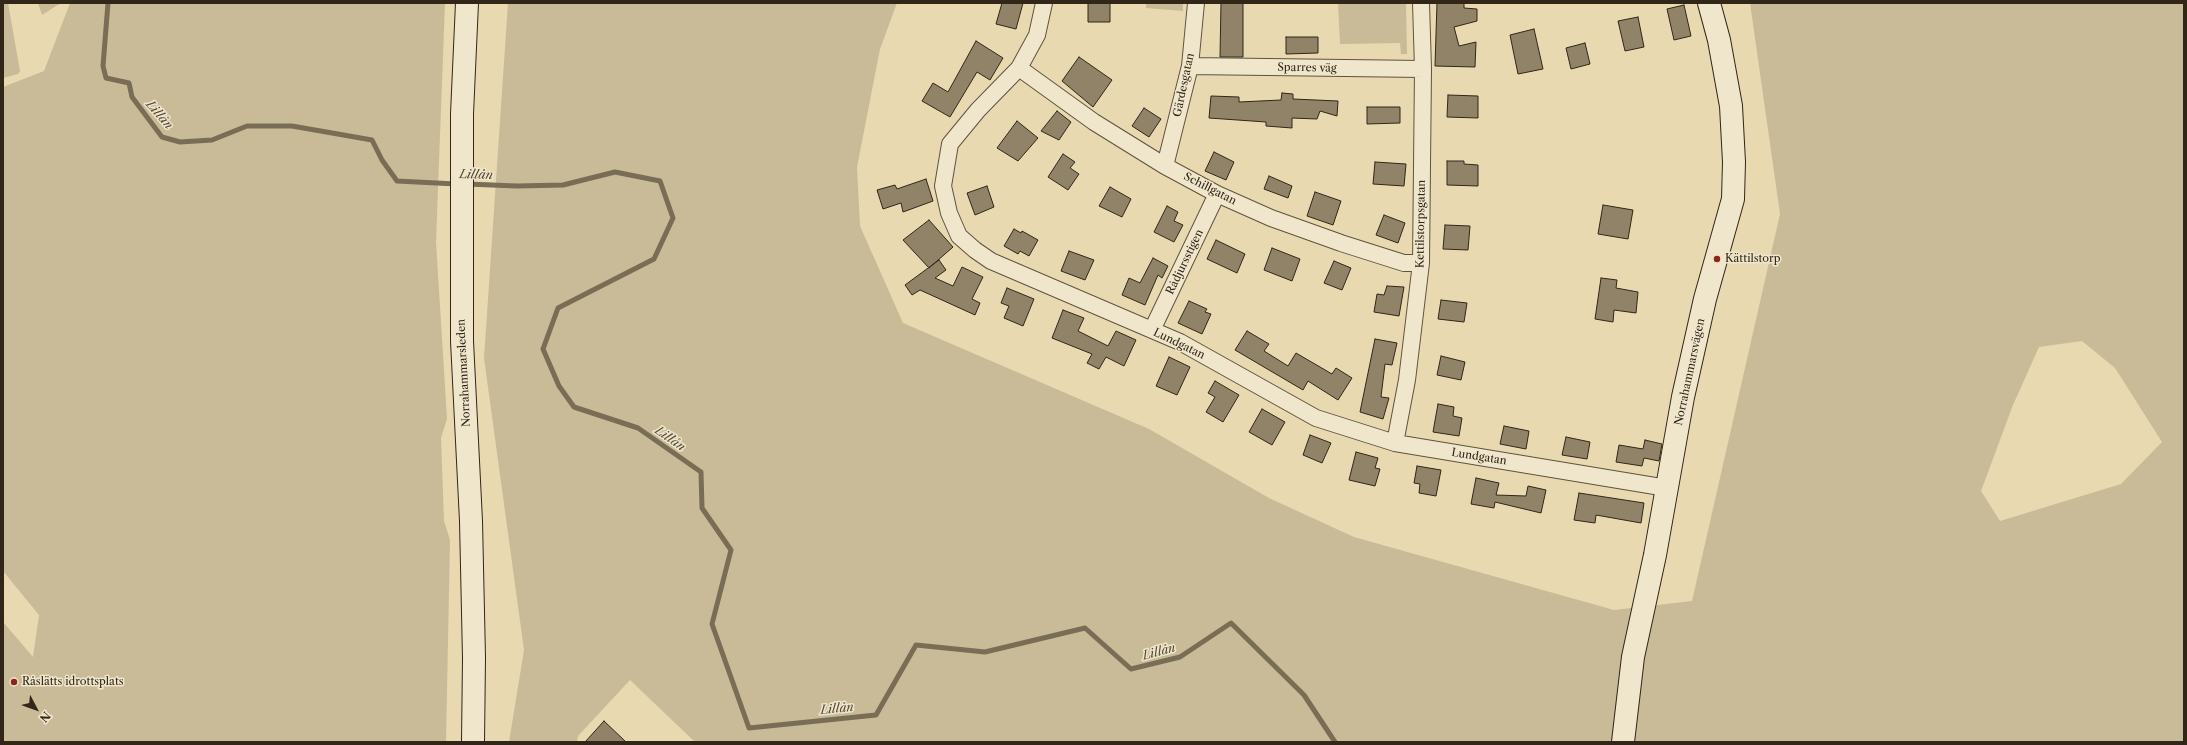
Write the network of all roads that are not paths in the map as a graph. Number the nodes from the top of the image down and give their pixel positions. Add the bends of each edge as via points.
1 (467, 3) edge
2 (1044, 3) edge
3 (1196, 3) edge
4 (1420, 3) edge
5 (1710, 3) edge
6 (1190, 66) junction
7 (1019, 68) junction
8 (1422, 69) junction
9 (1165, 166) junction
10 (1217, 194) junction
11 (1421, 262) junction
12 (1152, 330) junction
13 (1395, 443) junction
14 (1667, 488) junction
15 (473, 742) edge
16 (1623, 742) edge

1 - 15 street, Norrahammarsleden via 461,225 462,341 474,658
2 - 7 street, Lundgatan via 1037,35
3 - 6 street, Gärdesgatan
4 - 8 street, Kettilstorpsgatan
5 - 14 street, Norrahammarsvägen via 1731,106 1733,199 1705,299 1683,397
6 - 8 street, Sparres väg
6 - 9 street, Gärdesgatan
7 - 9 street, Schillgatan via 1094,122
7 - 12 street, Lundgatan via 978,110 950,144 943,186 948,213 959,236 991,261
8 - 11 street, Kettilstorpsgatan
9 - 10 street, Schillgatan
10 - 11 street, Schillgatan via 1271,218 1341,243 1404,263
10 - 12 street, Rådjursstigen
11 - 13 street, Kettilstorpsgatan via 1407,380
12 - 13 street, Lundgatan via 1180,342 1316,418
13 - 14 street, Lundgatan
14 - 16 street, Norrahammarsvägen via 1633,657

